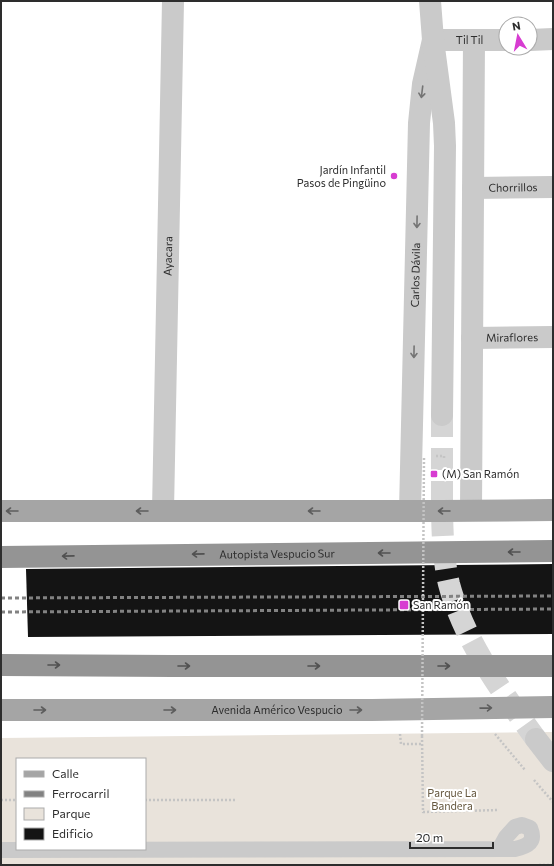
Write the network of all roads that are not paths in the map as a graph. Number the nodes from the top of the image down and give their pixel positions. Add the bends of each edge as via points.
1 (173, 1) edge
2 (430, 1) edge
3 (433, 40) junction
4 (474, 40) junction
5 (498, 40) edge
6 (538, 40) edge
7 (553, 40) edge
8 (553, 187) edge
9 (473, 188) junction
10 (553, 337) edge
11 (472, 338) junction
12 (442, 415) tunnel mouth
13 (410, 510) junction
14 (471, 510) junction
15 (553, 510) edge
16 (1, 511) edge
17 (163, 511) junction
18 (553, 551) edge
19 (1, 557) edge
20 (1, 665) edge
21 (553, 666) edge
22 (553, 707) edge
23 (1, 710) edge
24 (536, 739) tunnel mouth
25 (553, 761) edge
26 (500, 848) dead end
27 (146, 849) edge
28 (1, 850) edge
29 (16, 850) edge

1 - 17 street, Ayacara
2 - 3 street, Carlos Dávila
3 - 4 street, Til Til
3 - 12 street, Carlos Dávila via 445,146
3 -> 13 street, Carlos Dávila via 423,84 419,123
4 - 5 street, Til Til
4 - 9 street
6 - 7 street
8 - 9 street, Chorrillos
9 - 11 street
10 - 11 street, Miraflores
11 - 14 street
14 -> 13 main road
13 -> 17 main road
14 - 15 main road
17 -> 16 main road
18 -> 19 highway, Autopista Vespucio Sur
20 -> 21 highway
23 -> 22 main road, Avenida Américo Vespucio via 372,710
24 - 25 street
26 - 27 lane
28 - 29 lane

